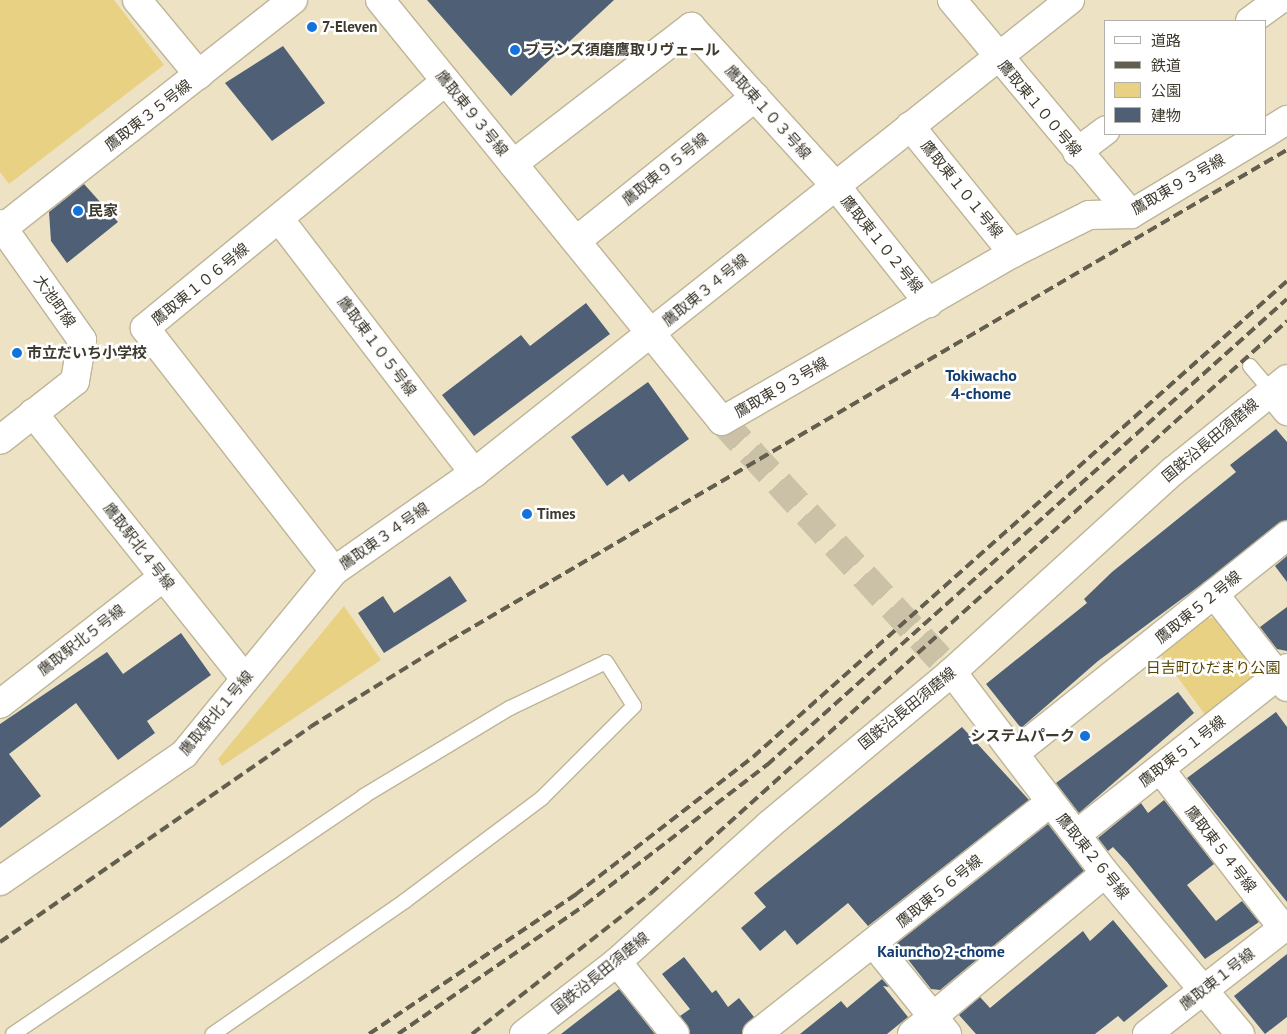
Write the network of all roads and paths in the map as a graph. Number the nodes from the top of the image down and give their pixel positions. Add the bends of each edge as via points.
1 (137, 0) edge
2 (292, 0) edge
3 (380, 0) edge
4 (952, 0) edge
5 (1070, 0) edge
6 (1279, 0) edge
7 (1287, 8) edge
8 (1251, 20) edge
9 (998, 58) junction
10 (199, 75) junction
11 (446, 82) junction
12 (755, 97) junction
13 (1287, 120) edge
14 (910, 126) junction
15 (1104, 132) edge
16 (1267, 132) edge
17 (1262, 135) edge
18 (1077, 152) junction
19 (513, 164) junction
20 (836, 185) junction
21 (1133, 218) junction
22 (280, 220) junction
23 (2, 226) edge
24 (576, 241) junction
25 (1013, 252) junction
26 (929, 303) junction
27 (652, 333) junction
28 (1250, 366) dead end
29 (1282, 393) edge
30 (33, 414) junction
31 (0, 440) edge
32 (474, 473) junction
33 (1287, 536) edge
34 (334, 571) junction
35 (163, 577) junction
36 (1214, 594) junction
37 (952, 672) junction
38 (1284, 677) edge
39 (245, 679) junction
40 (0, 704) edge
41 (1016, 752) junction
42 (1160, 769) junction
43 (1050, 803) junction
44 (1077, 834) junction
45 (1106, 873) junction
46 (0, 882) edge
47 (1285, 926) edge
48 (874, 944) junction
49 (618, 962) junction
50 (1205, 989) junction
51 (941, 1025) edge
52 (13, 1034) edge
53 (213, 1034) edge
54 (524, 1034) edge
55 (675, 1034) edge
56 (757, 1034) edge
57 (912, 1034) edge
58 (1147, 1034) edge
59 (1240, 1034) edge

1 - 10 street
2 - 10 street, 鷹取東３５号線
3 - 11 street, 鷹取東９３号線
4 - 9 street, 鷹取東１００号線
5 - 9 street, 鷹取東３４号線
6 - 7 street
6 - 8 street
9 - 14 street, 鷹取東３４号線
9 - 18 street, 鷹取東１００号線
10 - 23 street, 鷹取東３５号線
11 - 19 street, 鷹取東９３号線
11 - 22 street, 鷹取東１０６号線
12 - 19 street, 鷹取東１０３号線 via 690,27
12 - 20 street, 鷹取東１０３号線
12 - 24 street, 鷹取東９５号線
13 - 16 street, 鷹取東９３号線
14 - 20 street, 鷹取東３４号線
14 - 25 street, 鷹取東１０１号線
15 - 18 street
17 - 21 street, 鷹取東９３号線
18 - 21 street, 鷹取東１００号線
19 - 24 street, 鷹取東９３号線
20 - 26 street, 鷹取東１０２号線
20 - 27 street, 鷹取東３４号線
21 - 25 street, 鷹取東９３号線 via 1089,215
22 - 32 street, 鷹取東１０５号線
22 - 34 street, 鷹取東１０６号線 via 145,328
23 - 30 street, 大池町線 via 82,340 75,381
24 - 27 street, 鷹取東９３号線
25 - 26 street, 鷹取東９３号線
26 - 27 street, 鷹取東９３号線 via 722,421
27 - 32 street, 鷹取東３４号線
28 - 29 lane
29 - 37 street, 国鉄沿長田須磨線 via 1173,471
30 - 31 street, 大池町線
30 - 35 street, 鷹取駅北４号線
32 - 34 street, 鷹取東３４号線
33 - 36 street, 鷹取東５２号線
34 - 39 street, 鷹取駅北１号線
35 - 39 street, 鷹取駅北４号線
35 - 40 street, 鷹取駅北５号線
36 - 38 street
36 - 41 street, 鷹取東５２号線
37 - 41 street, 鷹取東２６号線
37 - 49 street, 国鉄沿長田須磨線 via 769,824
38 - 42 street, 鷹取東５１号線
39 - 46 street, 鷹取駅北１号線 via 184,754
41 - 43 street, 鷹取東２６号線
42 - 44 street, 鷹取東５１号線
42 - 47 street, 鷹取東５４号線
43 - 44 street, 鷹取東２６号線
43 - 48 street, 鷹取東５６号線
44 - 45 street, 鷹取東２６号線
45 - 50 street, 鷹取東２６号線
45 - 51 street
47 - 50 street, 鷹取東１号線
48 - 51 street
48 - 56 street, 鷹取東５６号線
49 - 54 street, 国鉄沿長田須磨線
49 - 55 street
50 - 58 street, 鷹取東１号線
50 - 59 street, 鷹取東２６号線
51 - 57 street
52 - 53 lane via 364,796 510,708 606,662 634,706 542,798 405,901

